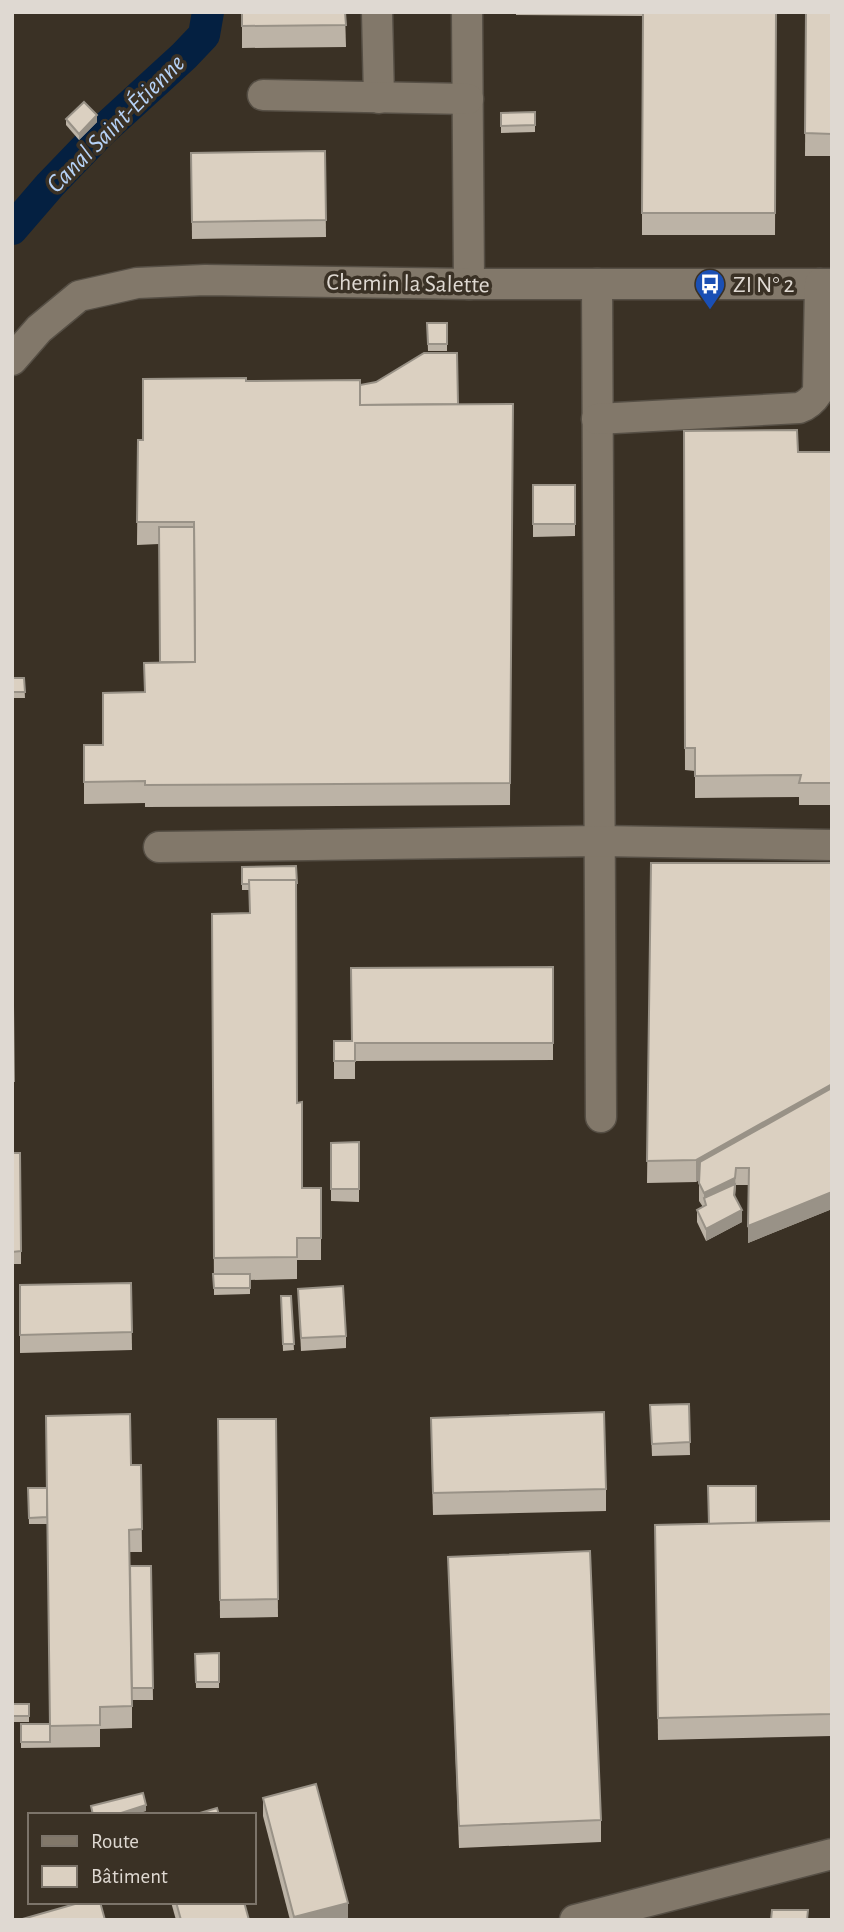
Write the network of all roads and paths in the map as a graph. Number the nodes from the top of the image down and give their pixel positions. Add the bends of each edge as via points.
1 (377, 12) edge
2 (467, 12) edge
3 (263, 95) dead end
4 (379, 98) junction
5 (468, 99) junction
6 (469, 284) junction
7 (597, 284) junction
8 (826, 284) edge
9 (17, 343) edge
10 (597, 419) junction
11 (600, 841) junction
12 (832, 845) edge
13 (159, 847) dead end
14 (601, 1117) dead end
15 (832, 1854) edge
16 (575, 1920) edge

1 - 4 street
2 - 5 street
3 - 4 street
4 - 5 street
5 - 6 street
6 - 7 street, Chemin la Salette
6 - 9 street, Chemin la Salette via 205,279 137,283 79,296
7 - 8 street, Chemin la Salette
7 - 10 street
8 - 10 street via 818,392 807,405
10 - 11 street
11 - 12 street
11 - 13 street
11 - 14 street
15 - 16 street

